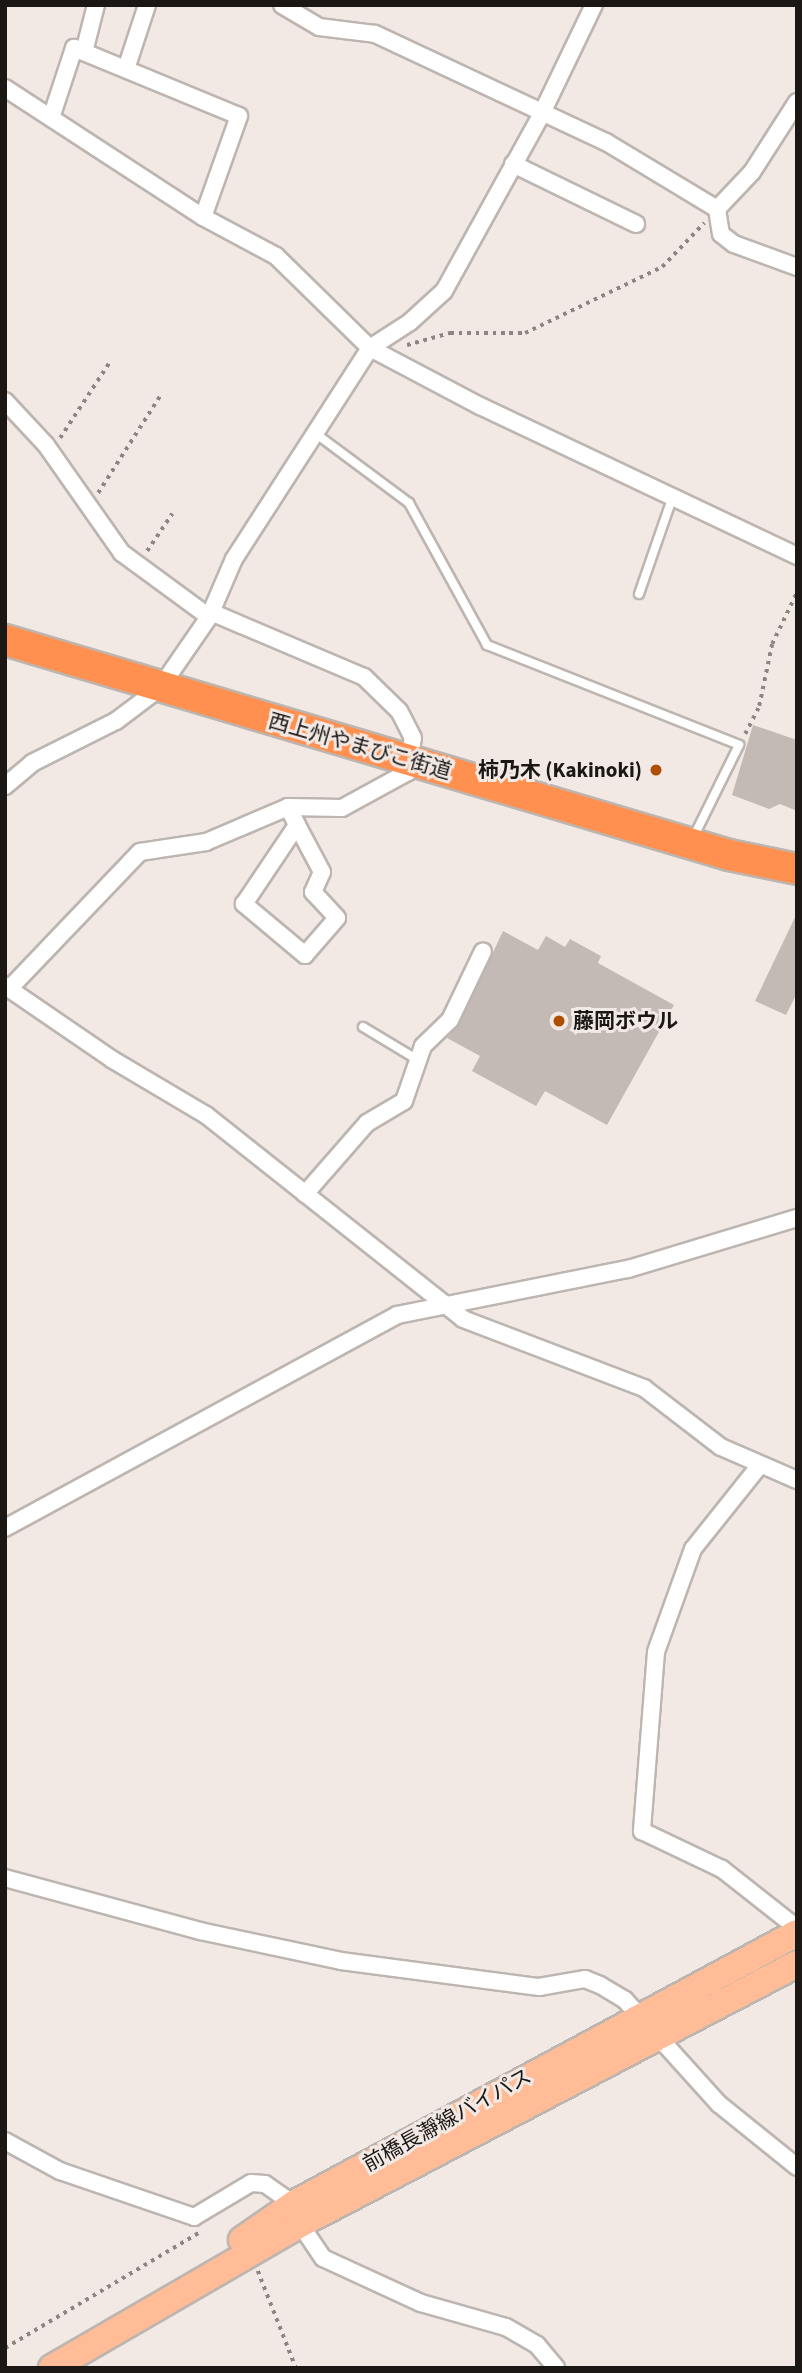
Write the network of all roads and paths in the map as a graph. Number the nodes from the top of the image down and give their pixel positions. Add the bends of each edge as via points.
1 (96, 5) edge
2 (147, 5) edge
3 (282, 5) edge
4 (594, 5) edge
5 (84, 52) junction
6 (126, 69) junction
7 (5, 88) edge
8 (797, 102) edge
9 (541, 115) junction
10 (51, 118) junction
11 (513, 164) junction
12 (717, 209) junction
13 (203, 217) junction
14 (636, 224) dead end
15 (797, 267) edge
16 (370, 348) junction
17 (111, 360) dead end
18 (160, 396) dead end
19 (7, 406) edge
20 (315, 433) junction
21 (51, 452) junction
22 (673, 496) junction
23 (89, 506) junction
24 (173, 514) dead end
25 (797, 556) edge
26 (137, 564) junction
27 (797, 592) edge
28 (639, 594) dead end
29 (210, 615) junction
30 (5, 640) edge
31 (160, 688) junction
32 (739, 745) junction
33 (411, 761) junction
34 (5, 786) edge
35 (288, 807) junction
36 (297, 825) junction
37 (691, 844) junction
38 (797, 869) edge
39 (483, 951) dead end
40 (7, 988) edge
41 (363, 1027) dead end
42 (418, 1060) junction
43 (305, 1194) junction
44 (797, 1218) edge
45 (441, 1303) junction
46 (760, 1465) junction
47 (797, 1480) edge
48 (5, 1528) edge
49 (5, 1878) edge
50 (797, 1931) edge
51 (797, 1964) edge
52 (639, 2015) junction
53 (658, 2037) junction
54 (5, 2141) edge
55 (797, 2167) edge
56 (210, 2207) junction
57 (297, 2214) junction
58 (247, 2255) junction
59 (112, 2331) junction
60 (5, 2348) edge
61 (52, 2368) edge
62 (296, 2368) edge
63 (556, 2368) edge

1 - 5 street
2 - 6 street
3 - 9 street via 319,27 375,34
4 - 9 street
5 - 6 street
5 - 10 street via 74,48
6 - 13 street via 239,116
7 - 10 street
8 - 12 street via 752,172
9 - 11 street
9 - 12 street via 606,142
10 - 13 street
11 - 14 street
11 - 16 street via 443,291 410,322
12 - 15 street via 721,234 734,244
12 - 16 path via 662,267 525,333 450,333 403,346
13 - 16 street via 276,256
16 - 20 street
16 - 22 street via 480,406
17 - 21 path
18 - 23 path
19 - 21 street
20 - 29 street via 234,559
20 - 32 lane via 409,503 487,645
21 - 23 street
22 - 25 street
22 - 28 lane
23 - 26 street via 122,553
24 - 26 path
26 - 29 street
27 - 32 path via 772,644 759,706
29 - 31 street
29 - 33 street via 364,677 399,711 413,738
30 - 31 highway, 西上州やまびこ街道
31 - 33 highway, 西上州やまびこ街道
31 - 34 street via 116,722 32,763
32 - 37 lane
33 - 35 street via 408,772 342,807
33 - 37 highway, 西上州やまびこ街道
35 - 36 street
35 - 40 street via 206,842 140,852
36 - 36 street via 322,872 313,892 337,918 305,956 244,904
37 - 38 highway, 西上州やまびこ街道
39 - 42 street via 450,1020 423,1046
40 - 43 street via 113,1060 206,1115
41 - 42 lane
42 - 43 street via 404,1101 367,1123
43 - 45 street
44 - 45 street via 628,1269
45 - 46 street via 463,1319 643,1388 721,1447
45 - 48 street via 397,1315
46 - 47 street
46 - 50 street via 693,1549 656,1652 642,1831 722,1869
49 - 52 street via 200,1931 341,1961 539,1987 585,1979 625,2000
50 - 52 main road, 前橋長瀞線バイパス
51 - 53 main road, 前橋長瀞線バイパス
52 - 53 street
52 - 57 main road, 前橋長瀞線バイパス
53 - 55 street via 719,2104
53 - 57 main road, 前橋長瀞線バイパス
54 - 56 street via 60,2171 194,2217
56 - 57 street via 251,2183 265,2184
56 - 60 path via 216,2223
57 - 58 main road, 前橋長瀞線バイパス
57 - 59 main road, 前橋長瀞線バイパス
57 - 63 street via 323,2259 421,2303 506,2327 537,2345
58 - 59 main road, 前橋長瀞線バイパス
58 - 62 path via 267,2286
59 - 61 main road, 前橋長瀞線バイパス

